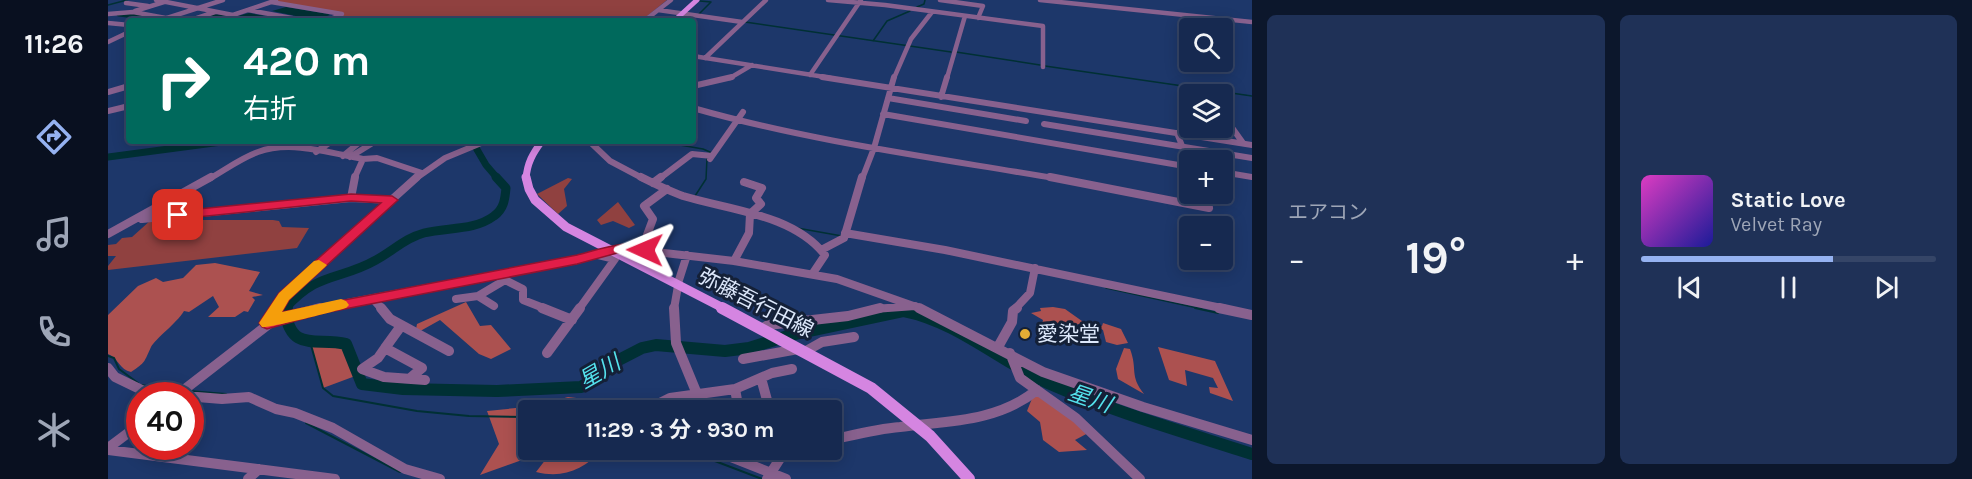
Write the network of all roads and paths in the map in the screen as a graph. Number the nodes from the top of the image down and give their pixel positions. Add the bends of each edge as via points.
1 (156, 0) edge
2 (172, 0) edge
3 (223, 0) edge
4 (276, 0) edge
5 (670, 0) edge
6 (697, 0) edge
7 (766, 0) edge
8 (828, 0) edge
9 (940, 0) edge
10 (1040, 0) edge
11 (860, 1) edge
12 (166, 2) junction
13 (255, 2) edge
14 (270, 2) junction
15 (126, 3) dead end
16 (263, 4) junction
17 (150, 7) junction
18 (198, 8) junction
19 (141, 9) junction
20 (247, 10) junction
21 (658, 10) junction
22 (133, 12) junction
23 (158, 12) dead end
24 (216, 12) junction
25 (932, 12) junction
26 (683, 13) junction
27 (964, 16) junction
28 (122, 17) junction
29 (109, 18) edge
30 (128, 18) edge
31 (160, 18) edge
32 (168, 18) edge
33 (197, 18) edge
34 (291, 18) edge
35 (332, 18) edge
36 (648, 18) edge
37 (677, 18) edge
38 (978, 18) junction
39 (743, 22) junction
40 (1252, 22) edge
41 (126, 24) edge
42 (126, 33) edge
43 (108, 42) edge
44 (696, 56) edge
45 (705, 57) junction
46 (752, 65) junction
47 (1043, 65) dead end
48 (810, 75) junction
49 (696, 85) edge
50 (126, 87) edge
51 (890, 88) junction
52 (108, 92) edge
53 (941, 97) junction
54 (888, 98) junction
55 (126, 107) edge
56 (696, 109) edge
57 (108, 111) edge
58 (743, 112) dead end
59 (883, 114) junction
60 (738, 121) junction
61 (1026, 121) dead end
62 (1044, 124) dead end
63 (1233, 129) dead end
64 (1177, 133) junction
65 (1243, 143) junction
66 (294, 144) edge
67 (328, 144) edge
68 (357, 144) edge
69 (369, 144) edge
70 (479, 144) edge
71 (540, 144) edge
72 (592, 144) edge
73 (1252, 145) edge
74 (874, 147) junction
75 (288, 148) junction
76 (1181, 148) junction
77 (1194, 150) edge
78 (316, 152) junction
79 (1233, 155) edge
80 (343, 156) junction
81 (350, 157) junction
82 (1252, 158) edge
83 (363, 159) junction
84 (1179, 165) edge
85 (422, 173) junction
86 (1233, 174) edge
87 (1252, 177) edge
88 (744, 182) dead end
89 (653, 183) junction
90 (667, 189) junction
91 (351, 198) junction
92 (392, 200) junction
93 (1179, 202) edge
94 (1190, 204) edge
95 (1208, 204) edge
96 (750, 214) junction
97 (136, 220) junction
98 (845, 233) junction
99 (108, 234) edge
100 (823, 249) junction
101 (612, 250) junction
102 (645, 250) junction
103 (596, 255) junction
104 (687, 255) junction
105 (734, 261) junction
106 (1035, 268) junction
107 (813, 273) junction
108 (506, 277) junction
109 (677, 284) junction
110 (478, 296) junction
111 (373, 299) junction
112 (456, 299) dead end
113 (494, 306) dead end
114 (915, 306) junction
115 (1252, 315) edge
116 (572, 320) junction
117 (271, 322) junction
118 (400, 326) junction
119 (765, 329) junction
120 (854, 337) dead end
121 (801, 347) junction
122 (998, 347) junction
123 (385, 348) junction
124 (449, 351) dead end
125 (547, 353) dead end
126 (1010, 353) junction
127 (743, 359) dead end
128 (108, 368) edge
129 (792, 369) dead end
130 (761, 378) junction
131 (409, 379) junction
132 (425, 380) dead end
133 (194, 382) edge
134 (126, 383) edge
135 (735, 389) junction
136 (1037, 390) junction
137 (700, 394) junction
138 (204, 397) edge
139 (670, 398) joint
140 (666, 400) edge
141 (701, 400) edge
142 (737, 400) edge
143 (767, 400) edge
144 (920, 424) junction
145 (126, 435) edge
146 (842, 438) edge
147 (1252, 440) edge
148 (108, 449) edge
149 (740, 460) edge
150 (749, 460) edge
151 (776, 460) edge
152 (749, 463) junction
153 (259, 469) junction
154 (768, 476) edge
155 (248, 479) edge
156 (335, 479) edge
157 (440, 479) edge
158 (786, 479) edge
159 (969, 479) edge
160 (1140, 479) edge

1 - 12 street
2 - 12 street
3 - 18 street
4 - 14 street
5 - 21 street
6 - 26 main road
7 - 39 street
8 - 11 street
9 - 38 street via 983,6
10 - 40 street
11 - 25 street
11 - 48 street
12 - 17 street
12 - 18 street
13 - 14 street
13 - 16 street
14 - 16 street
14 - 35 street via 342,14
15 - 17 street
16 - 20 street
17 - 19 street
18 - 24 street
18 - 32 street
19 - 22 street
19 - 23 street
20 - 24 street via 233,15
20 - 34 street
21 - 26 street
21 - 36 street
22 - 28 street
22 - 29 street
22 - 31 street
24 - 33 street
25 - 27 street
25 - 51 street via 908,45
26 - 37 main road
26 - 39 street
27 - 38 street
27 - 53 street
28 - 29 street
28 - 30 street
29 - 41 street
38 - 47 street via 1043,26
39 - 45 street
42 - 43 street
44 - 45 street
45 - 46 street
46 - 48 street
46 - 49 street via 728,79
48 - 51 street
50 - 52 street
51 - 53 street
51 - 54 street
53 - 64 street
54 - 59 street
54 - 61 street
55 - 57 street
56 - 60 street
58 - 60 street
59 - 74 street
59 - 84 street
60 - 74 street
60 - 89 street via 711,158 692,154
62 - 76 street
63 - 65 street
64 - 65 street
64 - 76 street
65 - 73 street
66 - 75 street
67 - 78 street
68 - 80 street
69 - 81 street
70 - 85 street
71 - 101 main road, 弥藤吾行田線 via 528,163 526,180 532,198 549,216
72 - 89 street via 599,155
74 - 93 street
74 - 98 street via 861,176
75 - 78 street
75 - 97 street via 257,152
76 - 77 street
78 - 80 street
79 - 82 street
80 - 81 street
81 - 83 street
83 - 85 street via 377,158
83 - 91 street via 352,183
85 - 92 street
86 - 87 street
88 - 96 street via 762,188 756,198 761,204
89 - 90 street
90 - 96 street
90 - 102 street via 644,206 653,219
91 - 92 street
91 - 97 street
92 - 117 street via 284,297
94 - 95 street via 1209,208
96 - 100 street via 798,231
96 - 105 street via 749,233
97 - 99 street
98 - 100 street via 844,238
98 - 106 street
100 - 107 street via 825,255
101 - 102 street
101 - 103 street
101 - 109 main road, 弥藤吾行田線
102 - 104 street
103 - 108 street
103 - 116 street via 615,259
104 - 105 street
104 - 109 street
105 - 107 street
106 - 115 street
106 - 122 street via 1029,299 1013,311 1012,322
107 - 114 street
108 - 110 street
108 - 111 street
108 - 116 street via 523,289 523,300
109 - 119 main road, 弥藤吾行田線
109 - 137 street via 674,297 679,354
110 - 112 street
110 - 113 street
111 - 117 street
111 - 118 street
114 - 119 street via 884,307 848,316 768,325
114 - 122 street
116 - 125 street
117 - 133 street
118 - 123 street
118 - 124 street
119 - 121 main road, 弥藤吾行田線
120 - 121 street
121 - 127 street
121 - 144 main road, 弥藤吾行田線 via 879,392
122 - 126 street
123 - 131 street via 422,368
123 - 131 street via 362,369
126 - 136 street via 1020,378
126 - 147 street via 1043,372 1095,391
128 - 134 street
129 - 130 street
130 - 135 street
130 - 143 street
131 - 132 street
135 - 137 street
135 - 142 street
136 - 144 street via 1005,411
136 - 160 street via 1076,418
137 - 139 street
137 - 141 street
138 - 157 street via 249,397 333,428 405,469
139 - 140 street
144 - 146 street
144 - 159 main road, 弥藤吾行田線
145 - 148 street
148 - 153 street
149 - 152 street
150 - 152 street
151 - 154 street
152 - 154 street
153 - 155 street
153 - 156 street
154 - 158 street

